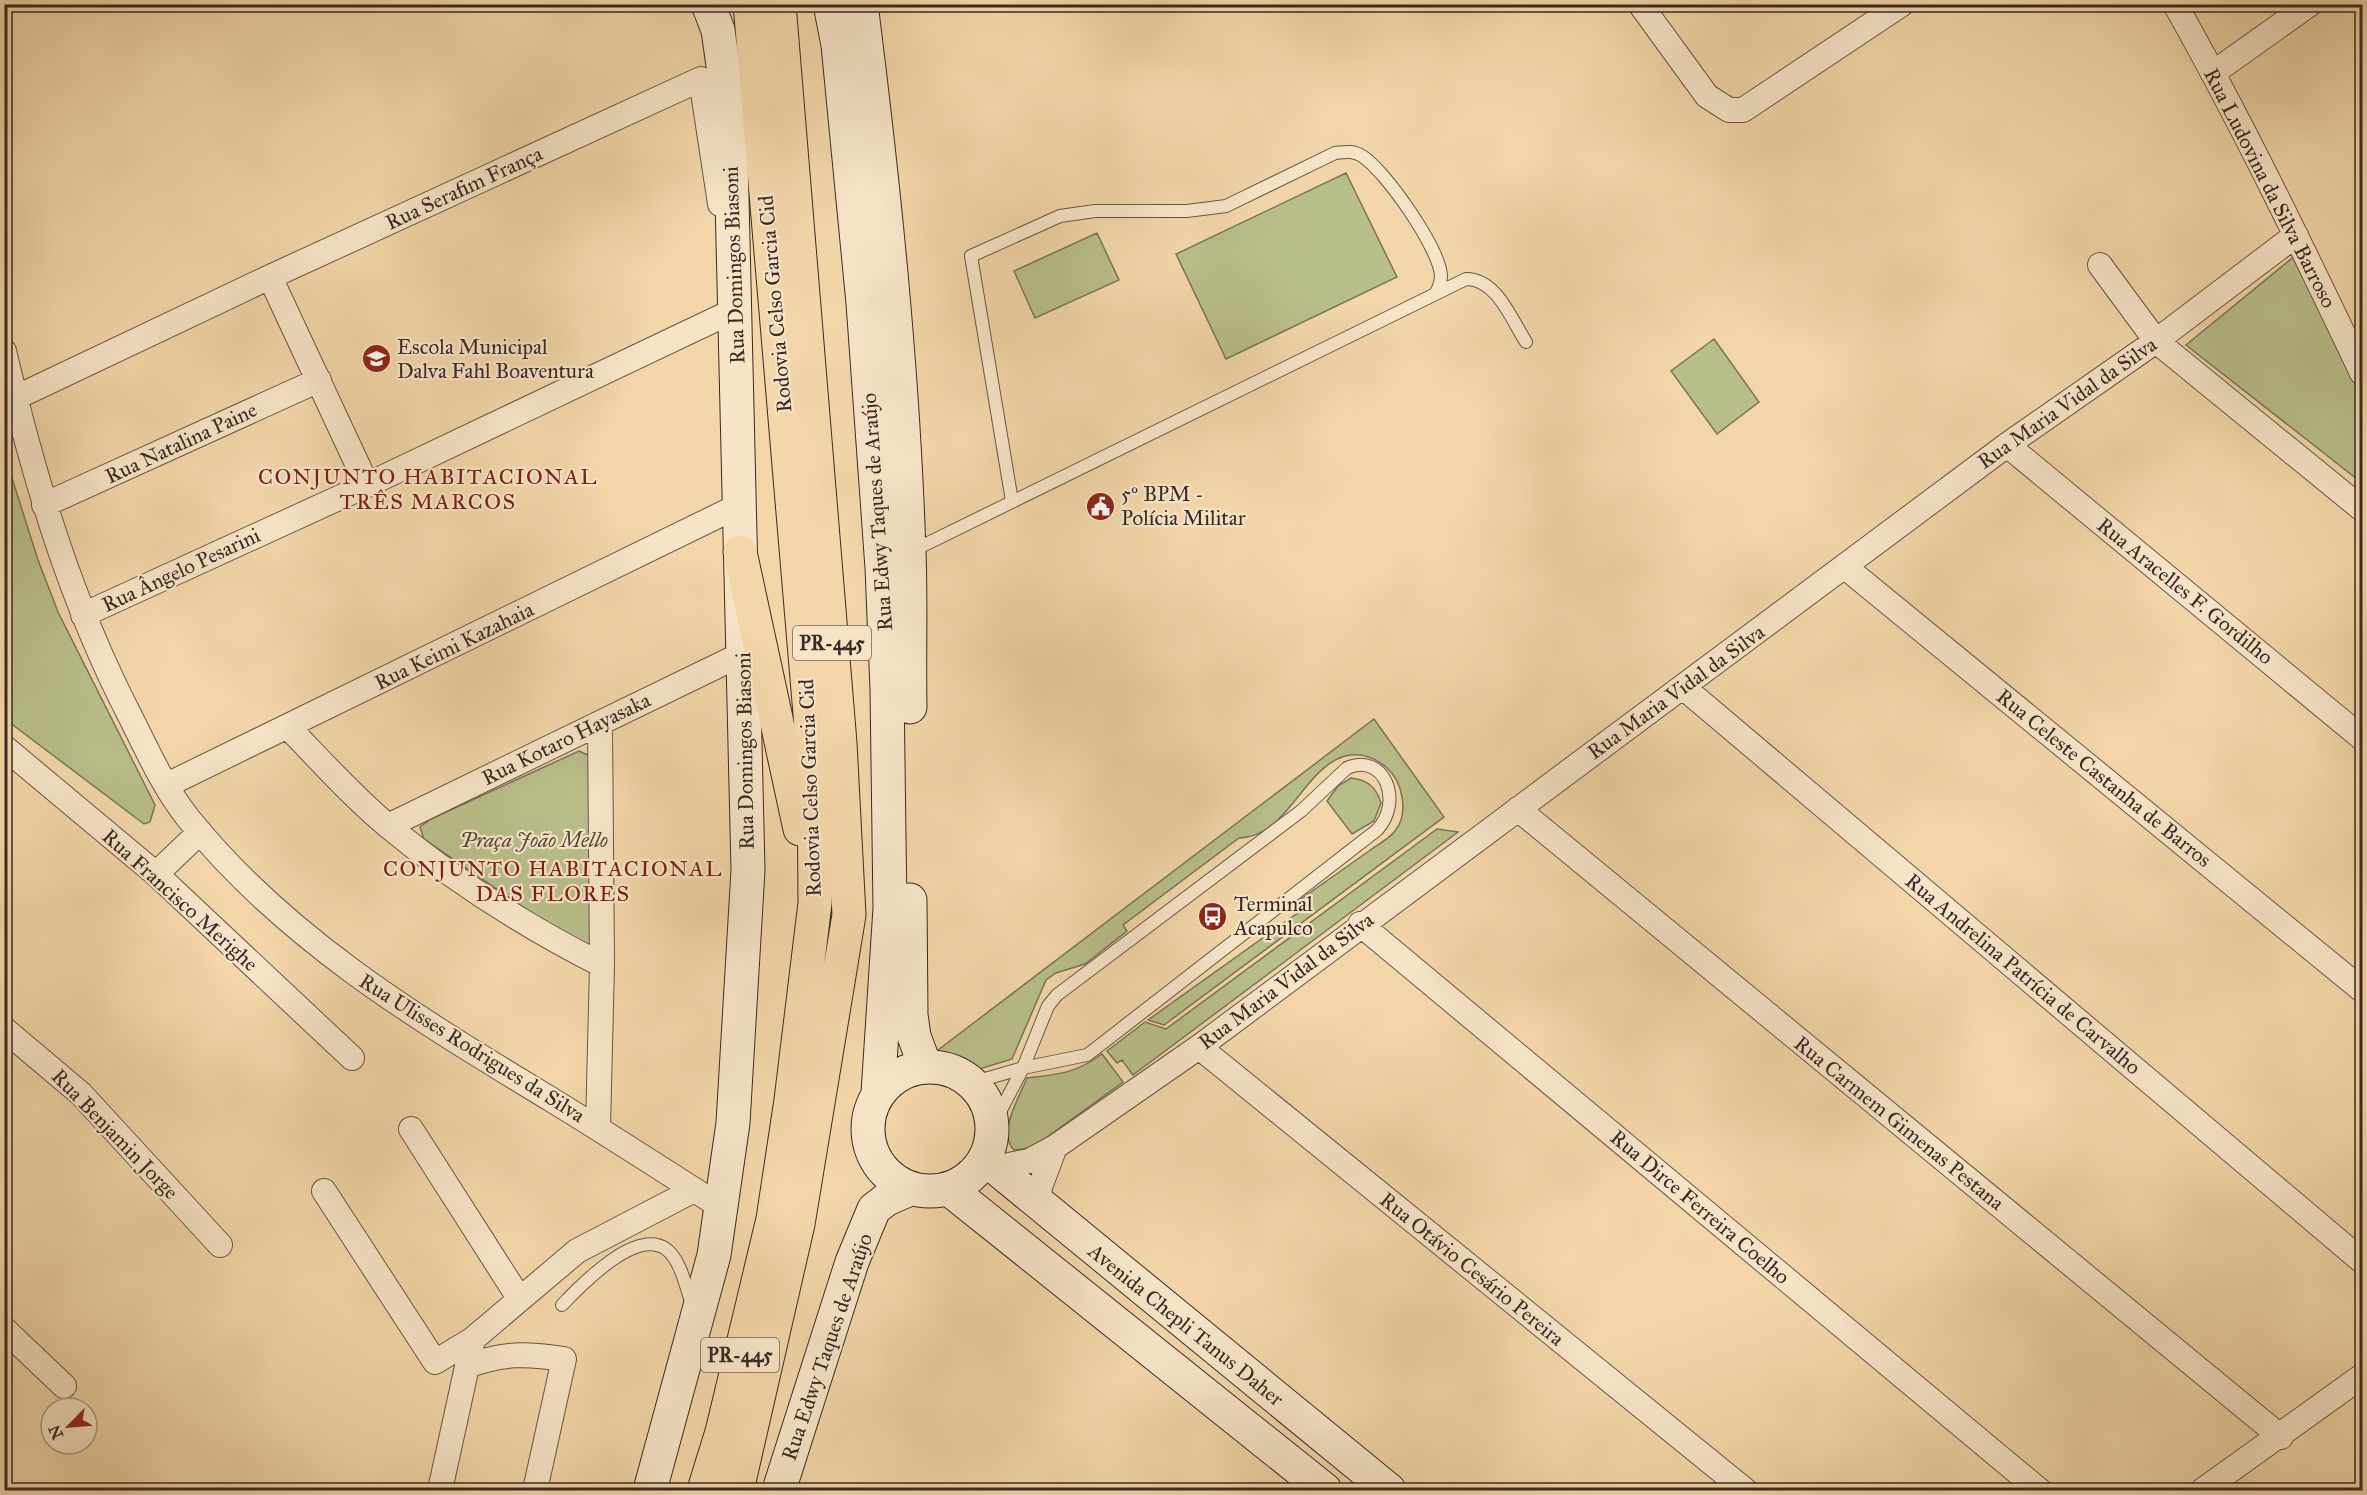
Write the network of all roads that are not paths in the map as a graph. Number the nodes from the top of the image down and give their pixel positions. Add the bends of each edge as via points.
1 (708, 4) edge
2 (750, 4) edge
3 (779, 4) edge
4 (830, 4) edge
5 (861, 4) edge
6 (1640, 4) edge
7 (1902, 4) edge
8 (2175, 4) edge
9 (2310, 4) edge
10 (768, 60) junction
11 (2213, 73) junction
12 (2296, 235) junction
13 (2100, 265) dead end
14 (270, 277) junction
15 (1436, 293) junction
16 (735, 310) junction
17 (2156, 340) junction
18 (1526, 342) dead end
19 (4, 351) edge
20 (2362, 373) edge
21 (319, 380) junction
22 (15, 398) junction
23 (2007, 445) junction
24 (367, 485) junction
25 (1012, 501) junction
26 (44, 506) junction
27 (740, 506) junction
28 (2362, 509) edge
29 (740, 552) junction
30 (896, 561) junction
31 (1845, 567) junction
32 (83, 615) junction
33 (744, 653) junction
34 (1684, 688) junction
35 (600, 723) junction
36 (288, 727) junction
37 (2362, 738) edge
38 (7, 754) edge
39 (167, 785) junction
40 (1518, 809) junction
41 (388, 826) junction
42 (200, 832) junction
43 (156, 874) junction
44 (815, 903) junction
45 (1360, 924) junction
46 (602, 965) junction
47 (2362, 990) edge
48 (4, 1029) edge
49 (1198, 1047) junction
50 (352, 1058) dead end
51 (925, 1066) junction
52 (1023, 1068) junction
53 (971, 1083) junction
54 (878, 1093) junction
55 (992, 1127) junction
56 (598, 1128) junction
57 (411, 1129) dead end
58 (1055, 1147) junction
59 (990, 1163) junction
60 (909, 1189) junction
61 (948, 1189) junction
62 (324, 1191) dead end
63 (707, 1198) junction
64 (1038, 1204) junction
65 (220, 1245) dead end
66 (2362, 1260) edge
67 (519, 1298) junction
68 (562, 1305) dead end
69 (697, 1318) junction
70 (4, 1329) edge
71 (473, 1339) junction
72 (467, 1366) junction
73 (2362, 1376) edge
74 (64, 1386) dead end
75 (2281, 1437) junction
76 (440, 1491) edge
77 (535, 1491) edge
78 (650, 1491) edge
79 (704, 1491) edge
80 (736, 1491) edge
81 (779, 1491) edge
82 (1325, 1491) edge
83 (1389, 1491) edge
84 (1745, 1491) edge
85 (2039, 1491) edge
86 (2204, 1491) edge

1 - 16 main road, Rua Domingos Biasoni via 718,30 730,115
2 - 10 highway, Rodovia Celso Garcia Cid / PR-445
3 - 10 highway, Rodovia Celso Garcia Cid / PR-445
4 - 30 main road, Rua Edwy Taques de Araújo via 838,45 863,303
5 - 30 main road, Rua Edwy Taques de Araújo via 881,160 898,354
6 - 7 street via 1707,96 1729,110 1743,110
8 - 11 street, Rua Ludovina da Silva Barroso
9 - 11 street
10 - 44 highway, Rodovia Celso Garcia Cid / PR-445 via 814,761
10 - 80 highway, Rodovia Celso Garcia Cid / PR-445 via 839,731 849,915 798,1224
11 - 12 street, Rua Ludovina da Silva Barroso
12 - 17 street, Rua Maria Vidal da Silva
12 - 20 street, Rua Ludovina da Silva Barroso
13 - 17 street
14 - 16 street, Rua Serafim França via 701,79
14 - 21 street
14 - 22 street, Rua Serafim França
15 - 18 lane via 1466,279 1485,283
15 - 25 lane
15 - 25 lane via 1441,274 1436,256 1416,221 1371,162 1350,151 1335,153 1226,206 1060,216 971,256
16 - 24 street, Rua Ângelo Pesarini
16 - 27 main road, Rua Domingos Biasoni
17 - 23 street, Rua Maria Vidal da Silva
17 - 28 street
19 - 22 street, Rua Ulisses Rodrigues da Silva
21 - 24 street
21 - 26 street, Rua Natalina Paine
22 - 26 street, Rua Ulisses Rodrigues da Silva
23 - 31 street, Rua Maria Vidal da Silva
23 - 37 street, Rua Aracelles F. Gordilho
24 - 32 street, Rua Ângelo Pesarini
25 - 30 lane
26 - 32 street, Rua Ulisses Rodrigues da Silva
27 - 29 main road, Rua Domingos Biasoni
27 - 36 street, Rua Keimi Kazahaia
29 - 33 main road, Rua Domingos Biasoni
29 - 44 highway
30 - 51 main road, Rua Edwy Taques de Araújo via 910,1015
30 - 54 main road, Rua Edwy Taques de Araújo via 888,689 890,908
31 - 34 street, Rua Maria Vidal da Silva
31 - 47 street, Rua Celeste Castanha de Barros
32 - 39 street, Rua Ulisses Rodrigues da Silva via 122,702
33 - 35 street, Rua Kotaro Hayasaka
33 - 63 main road, Rua Domingos Biasoni via 748,870 733,1123
34 - 40 street, Rua Maria Vidal da Silva
34 - 66 street, Rua Andrelina Patrícia de Carvalho
35 - 41 street, Rua Kotaro Hayasaka
35 - 46 street
36 - 39 street, Rua Keimi Kazahaia
36 - 41 street
38 - 43 street, Rua Francisco Merighe
39 - 42 street, Rua Ulisses Rodrigues da Silva
40 - 45 street, Rua Maria Vidal da Silva
40 - 75 street, Rua Carmem Gimenas Pestana
41 - 46 street via 496,904
42 - 43 street
42 - 56 street, Rua Ulisses Rodrigues da Silva via 256,892 339,962 426,1024
43 - 50 street, Rua Francisco Merighe
44 - 79 highway, Rodovia Celso Garcia Cid / PR-445 via 773,1219
45 - 49 street, Rua Maria Vidal da Silva
45 - 85 street, Rua Dirce Ferreira Coelho
46 - 56 street
48 - 65 street, Rua Benjamin Jorge via 81,1094
49 - 58 street, Rua Maria Vidal da Silva
49 - 84 street, Rua Otávio Cesário Pereira
51 - 53 main road via 944,1068
51 - 54 main road via 899,1075
52 - 52 lane via 1048,1006 1057,995 1301,811 1347,768 1357,764 1379,772 1391,798 1387,820 1377,830 1087,1055
52 - 53 lane
52 - 55 lane
53 - 55 main road via 988,1107
54 - 60 main road via 867,1128 870,1147 878,1165
55 - 59 main road
56 - 63 street, Rua Ulisses Rodrigues da Silva
57 - 67 street
58 - 59 street, Rua Maria Vidal da Silva via 1029,1161
58 - 64 street
59 - 61 main road
59 - 64 main road, Avenida Chepli Tanus Daher
60 - 61 main road
60 - 81 main road, Rua Edwy Taques de Araújo via 874,1209 852,1262
61 - 82 main road, Avenida Chepli Tanus Daher
62 - 71 street via 435,1362
63 - 67 street via 577,1251
63 - 69 main road, Rua Domingos Biasoni via 714,1255
64 - 83 main road, Avenida Chepli Tanus Daher
67 - 71 street
68 - 69 lane via 614,1259 638,1246 654,1244 667,1250 676,1262
69 - 78 main road, Rua Domingos Biasoni
70 - 74 street
71 - 72 street
72 - 76 street
72 - 77 street via 513,1354 564,1359
73 - 75 street
75 - 86 street

